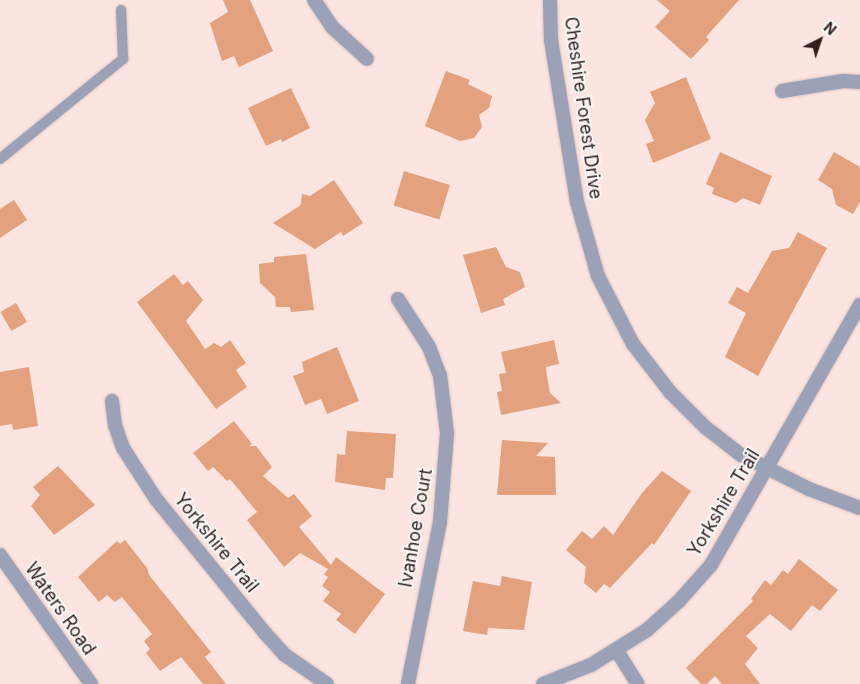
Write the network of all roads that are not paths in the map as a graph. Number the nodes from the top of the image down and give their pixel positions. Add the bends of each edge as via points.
1 (314, 0) edge
2 (550, 0) edge
3 (121, 10) dead end
4 (367, 59) dead end
5 (860, 82) edge
6 (782, 92) dead end
7 (0, 159) edge
8 (398, 299) dead end
9 (860, 305) edge
10 (112, 401) dead end
11 (766, 470) junction
12 (860, 508) edge
13 (0, 555) edge
14 (617, 650) junction
15 (91, 684) edge
16 (327, 684) edge
17 (408, 684) edge
18 (543, 684) edge
19 (638, 684) edge

1 - 4 street via 332,27
2 - 11 street, Cheshire Forest Drive via 551,40 566,142 577,202 598,276 633,344 658,379 705,427
3 - 7 lane via 123,59
5 - 6 street via 843,81
8 - 17 street, Ivanhoe Court via 429,347 440,375 447,433 440,522
9 - 11 street, Yorkshire Trail
10 - 16 street, Yorkshire Trail via 115,425 123,448 156,498 285,655
11 - 12 street, Cheshire Forest Drive
11 - 14 street, Yorkshire Trail via 711,564 679,601
13 - 15 street, Waters Road
14 - 18 street, Yorkshire Trail via 591,665
14 - 19 street

